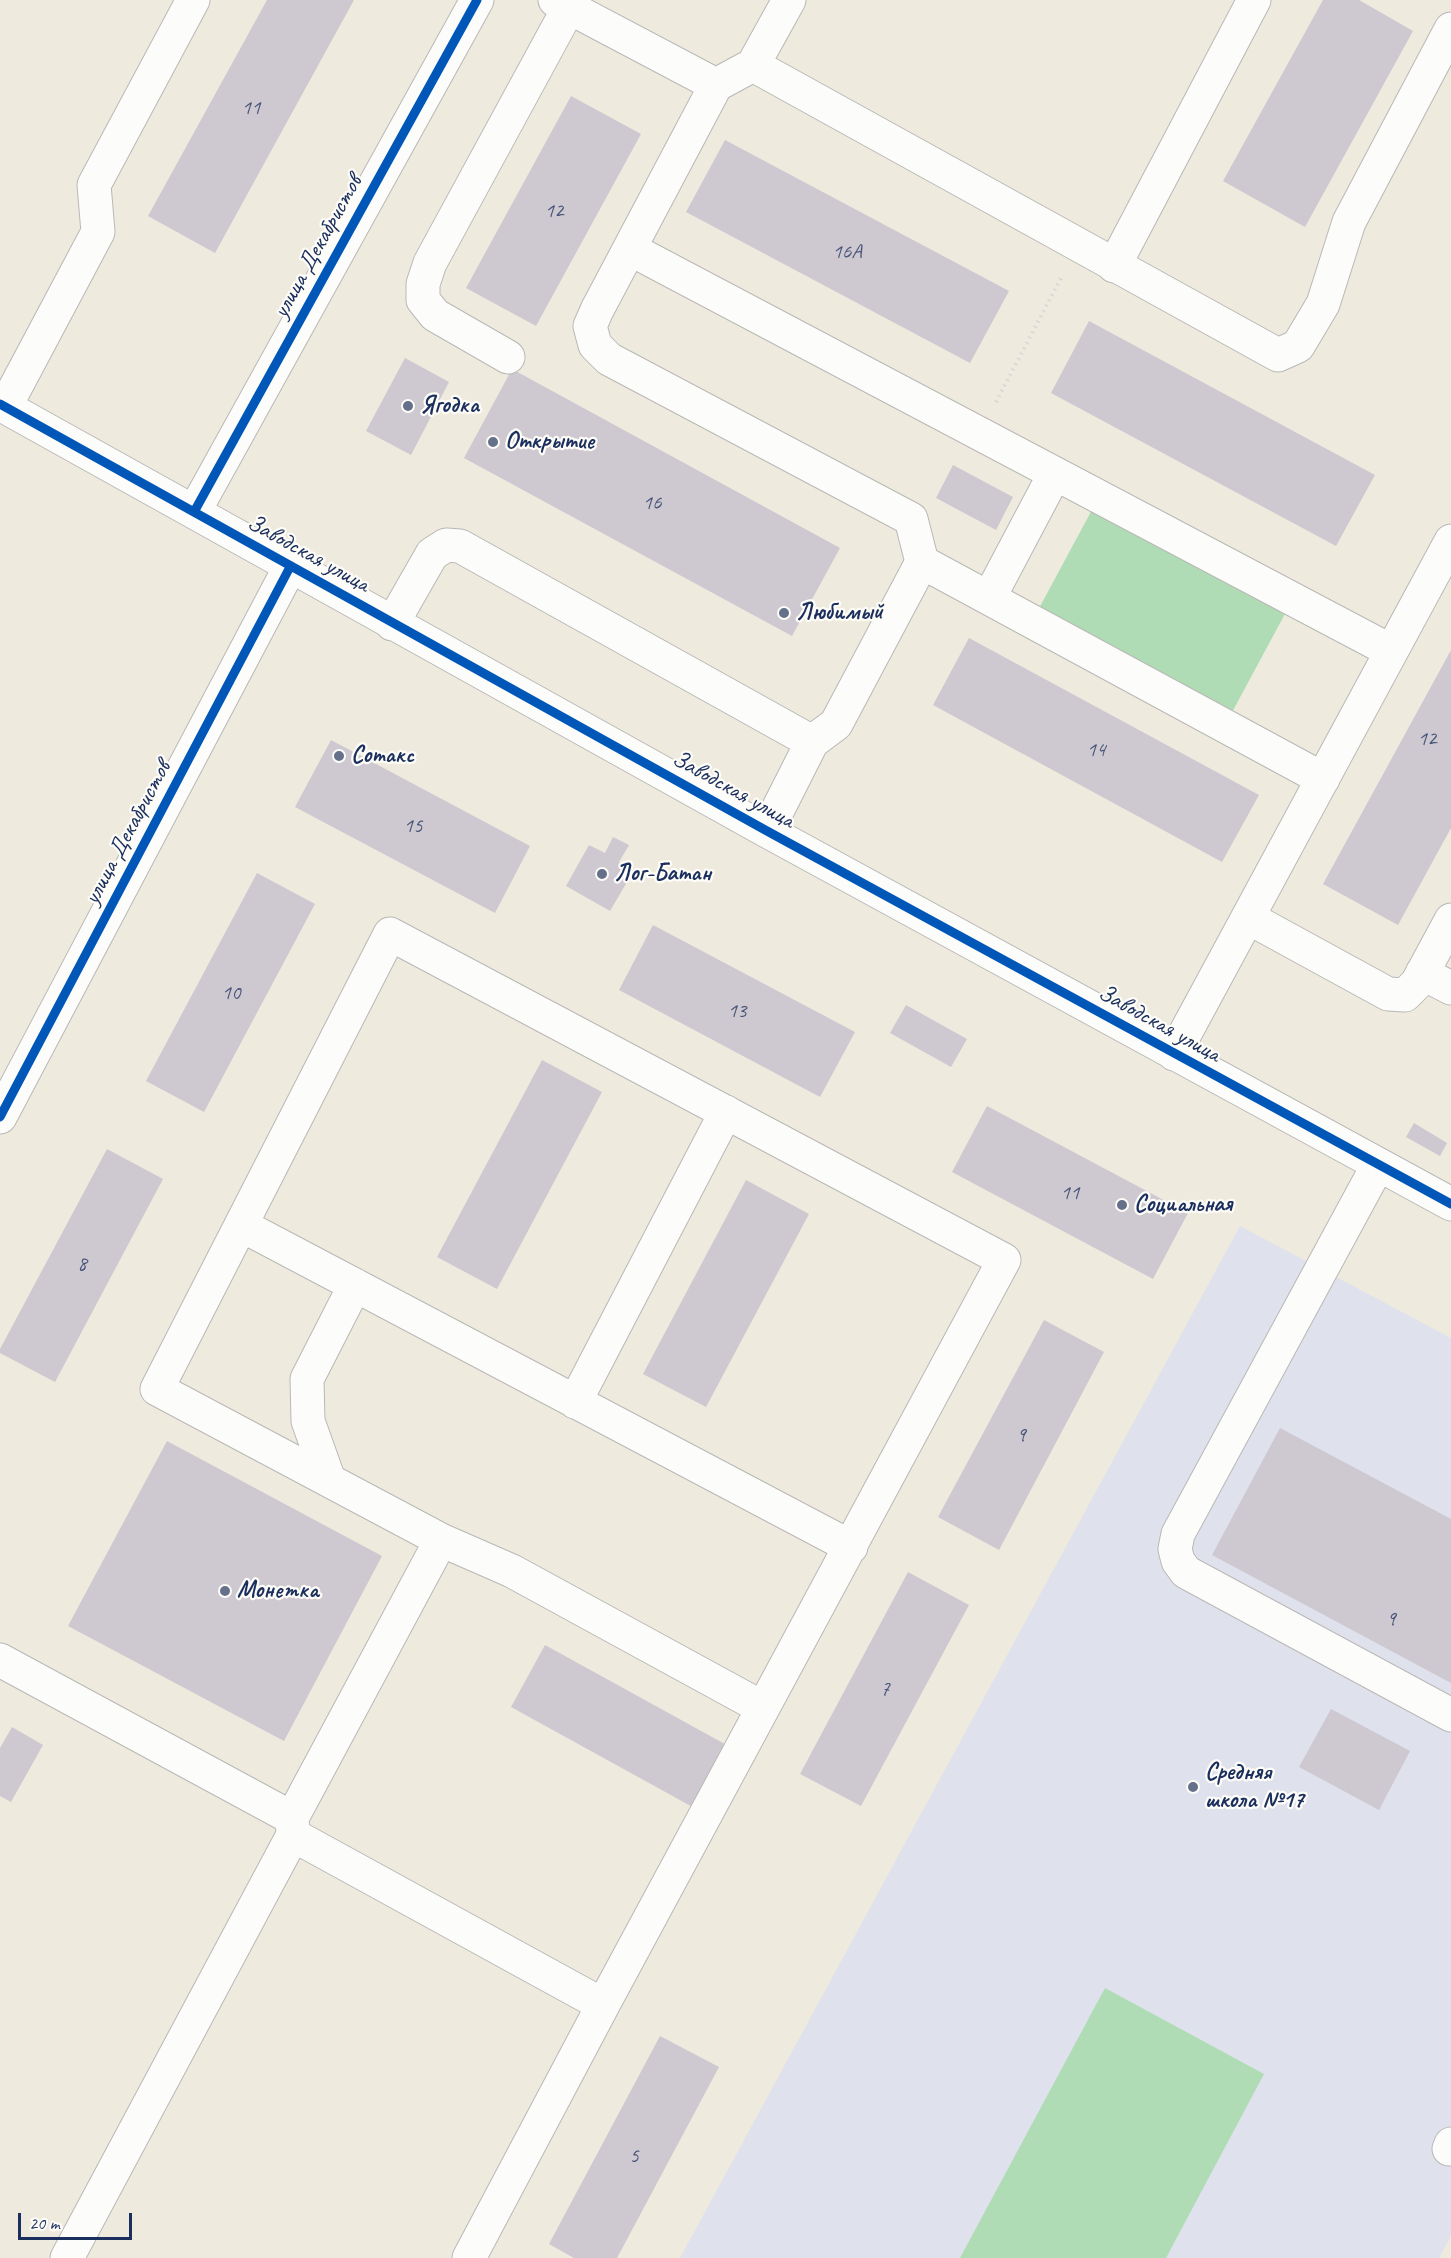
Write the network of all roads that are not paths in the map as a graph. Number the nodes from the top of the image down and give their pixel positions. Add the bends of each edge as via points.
1 (193, 0) edge
2 (477, 0) edge
3 (789, 0) edge
4 (1254, 0) edge
5 (566, 3) edge
6 (1451, 29) edge
7 (753, 65) junction
8 (716, 86) junction
9 (630, 249) junction
10 (1114, 266) junction
11 (508, 357) dead end
12 (3, 405) edge
13 (1054, 475) junction
14 (194, 512) junction
15 (1451, 541) edge
16 (921, 562) junction
17 (290, 567) junction
18 (989, 598) junction
19 (392, 624) junction
20 (1391, 651) junction
21 (812, 742) junction
22 (1323, 779) junction
23 (767, 831) junction
24 (1249, 918) junction
25 (1451, 920) edge
26 (1422, 973) junction
27 (1451, 988) edge
28 (1174, 1054) junction
29 (726, 1112) junction
30 (0, 1117) edge
31 (1378, 1165) junction
32 (1451, 1204) edge
33 (241, 1225) junction
34 (355, 1285) junction
35 (575, 1402) junction
36 (329, 1480) junction
37 (441, 1540) junction
38 (851, 1547) junction
39 (0, 1660) edge
40 (763, 1708) junction
41 (1451, 1715) edge
42 (293, 1826) junction
43 (603, 2005) junction
44 (70, 2257) edge
45 (469, 2258) edge

1 - 12 street via 94,185 98,232
2 - 14 street, улица Декабристов
3 - 7 street
4 - 10 street
5 - 8 street
5 - 11 street via 430,263 423,285 423,300 435,315
6 - 10 street via 1349,222 1323,304 1298,346 1278,355
7 - 8 street
7 - 10 street
8 - 9 street
9 - 13 street
9 - 16 street via 590,327 595,345 609,359 911,519
12 - 14 street, Заводская улица
13 - 18 street
13 - 20 street
14 - 17 street, Заводская улица
15 - 20 street
16 - 18 street
16 - 21 street via 836,724
17 - 19 street, Заводская улица
17 - 30 street, улица Декабристов
18 - 22 street
19 - 21 street via 432,554 446,545 460,546
19 - 23 street, Заводская улица
20 - 22 street
21 - 23 street
22 - 24 street
23 - 28 street, Заводская улица
24 - 26 street via 1388,994 1405,995
24 - 28 street
25 - 26 street
26 - 27 street
28 - 31 street, Заводская улица
29 - 33 street via 390,934
29 - 35 street
29 - 38 street via 1004,1260
31 - 32 street, Заводская улица
31 - 41 street via 1178,1534 1176,1549 1186,1572
33 - 34 street
33 - 36 street via 157,1389
34 - 35 street
34 - 36 street via 307,1379 308,1421
35 - 38 street
36 - 37 street
37 - 40 street via 512,1571
37 - 42 street
38 - 40 street
39 - 42 street
40 - 43 street
42 - 43 street
42 - 44 street
43 - 45 street

